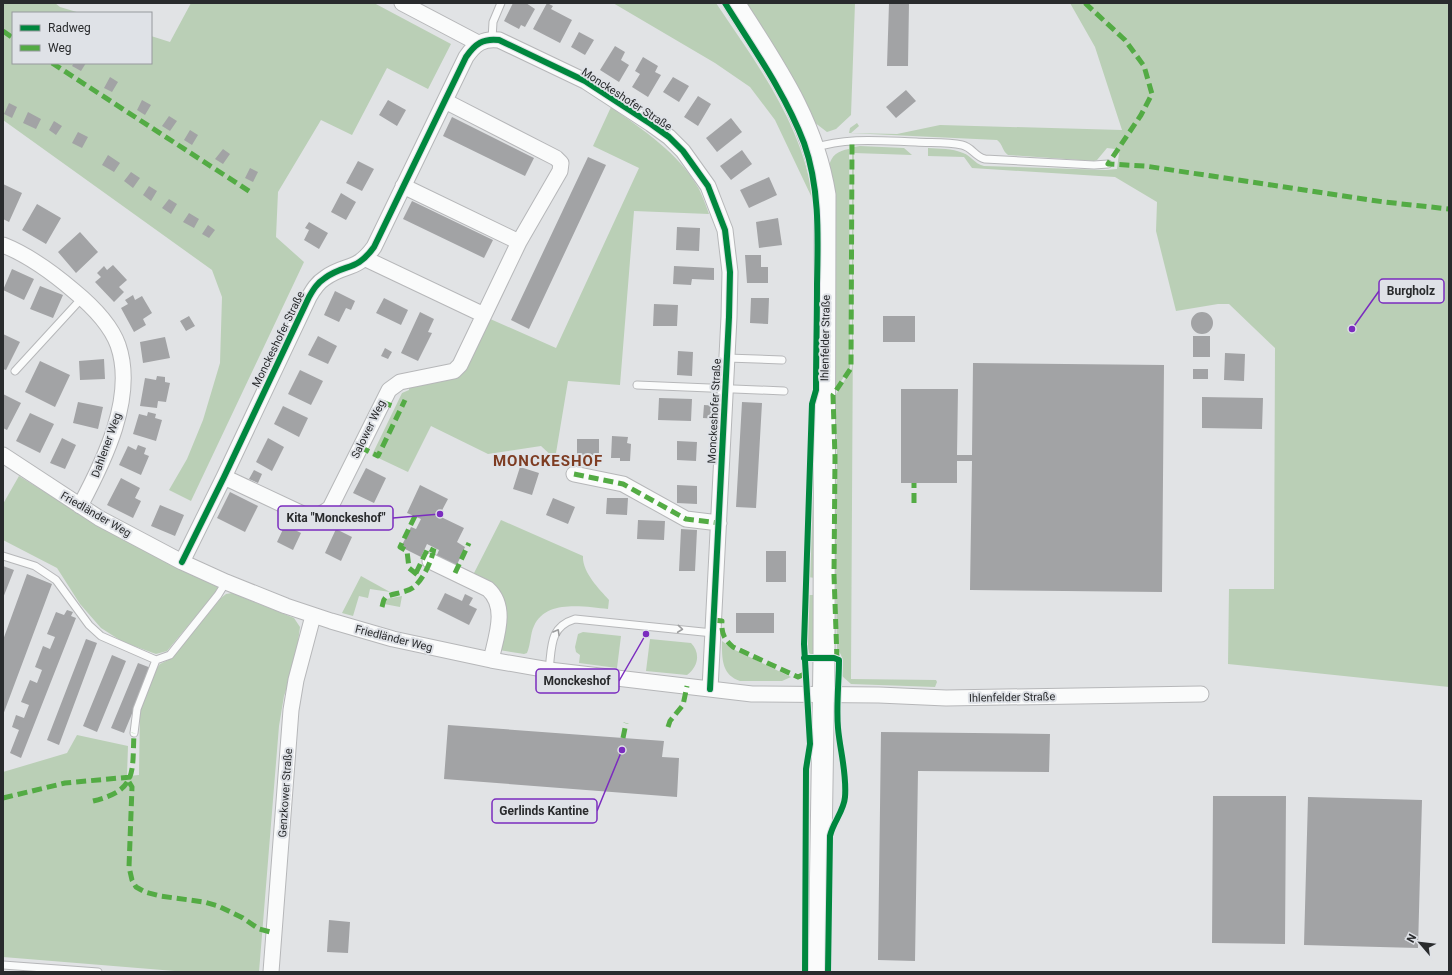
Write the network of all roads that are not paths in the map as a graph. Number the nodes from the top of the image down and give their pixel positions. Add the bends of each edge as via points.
1 (402, 3) edge
2 (501, 3) edge
3 (734, 3) edge
4 (485, 41) junction
5 (444, 101) junction
6 (814, 148) junction
7 (1108, 164) dead end
8 (403, 186) junction
9 (519, 242) junction
10 (3, 245) edge
11 (366, 259) junction
12 (82, 298) junction
13 (484, 315) junction
14 (727, 358) junction
15 (782, 360) dead end
16 (16, 370) dead end
17 (638, 385) dead end
18 (726, 389) junction
19 (784, 391) dead end
20 (3, 455) edge
21 (574, 474) dead end
22 (224, 476) junction
23 (80, 506) junction
24 (719, 523) junction
25 (3, 556) edge
26 (430, 561) dead end
27 (182, 562) junction
28 (226, 582) junction
29 (313, 616) junction
30 (713, 632) junction
31 (156, 660) junction
32 (492, 660) junction
33 (549, 670) junction
34 (710, 689) junction
35 (1201, 694) dead end
36 (824, 695) junction
37 (134, 733) dead end
38 (3, 965) edge
39 (98, 972) edge
40 (271, 972) edge
41 (819, 972) edge

1 - 4 street, Monckeshofer Straße
2 - 4 lane
3 - 6 main road, Ihlenfelder Straße via 802,115
4 - 5 street via 466,57
4 - 14 street, Monckeshofer Straße via 499,40 585,82 669,137 697,167 719,214 728,248 730,272
5 - 8 street
5 - 9 street, Salower Weg via 562,163 560,171
6 - 7 lane via 852,140 931,143 962,145 985,159
6 - 36 main road, Ihlenfelder Straße via 823,182 826,215
8 - 9 street
8 - 11 street
9 - 13 street, Salower Weg
10 - 12 street, Dahlener Weg via 59,278
11 - 13 street
11 - 22 street, Monckeshofer Straße via 326,277 317,284
12 - 16 lane
12 - 23 street, Dahlener Weg via 97,313 117,344 123,378 119,413 113,432
13 - 22 street, Salower Weg via 458,369 400,382 389,390 330,508 323,514 314,517 305,515
14 - 15 lane
14 - 18 street, Monckeshofer Straße
17 - 18 lane
18 - 19 lane
18 - 24 street, Monckeshofer Straße
20 - 23 street, Friedländer Weg
21 - 24 street via 623,484 686,519
22 - 27 street, Monckeshofer Straße
23 - 27 street, Friedländer Weg
24 - 30 street, Monckeshofer Straße
25 - 31 lane via 35,566 51,576 89,625 101,636
26 - 32 street via 495,596 500,614
27 - 28 street, Friedländer Weg
28 - 29 street, Friedländer Weg
28 - 31 lane via 170,655
29 - 32 street, Friedländer Weg via 393,639
29 - 40 street, Genzkower Straße via 291,710
33 -> 30 lane via 552,641 556,630 564,622 575,619
30 - 34 street, Monckeshofer Straße
31 - 37 lane via 137,709
32 - 33 street, Friedländer Weg
33 - 34 street, Friedländer Weg
34 - 36 street, Friedländer Weg via 752,694
35 - 36 street, Ihlenfelder Straße via 946,698
36 - 41 main road, Ihlenfelder Straße
38 - 39 lane

